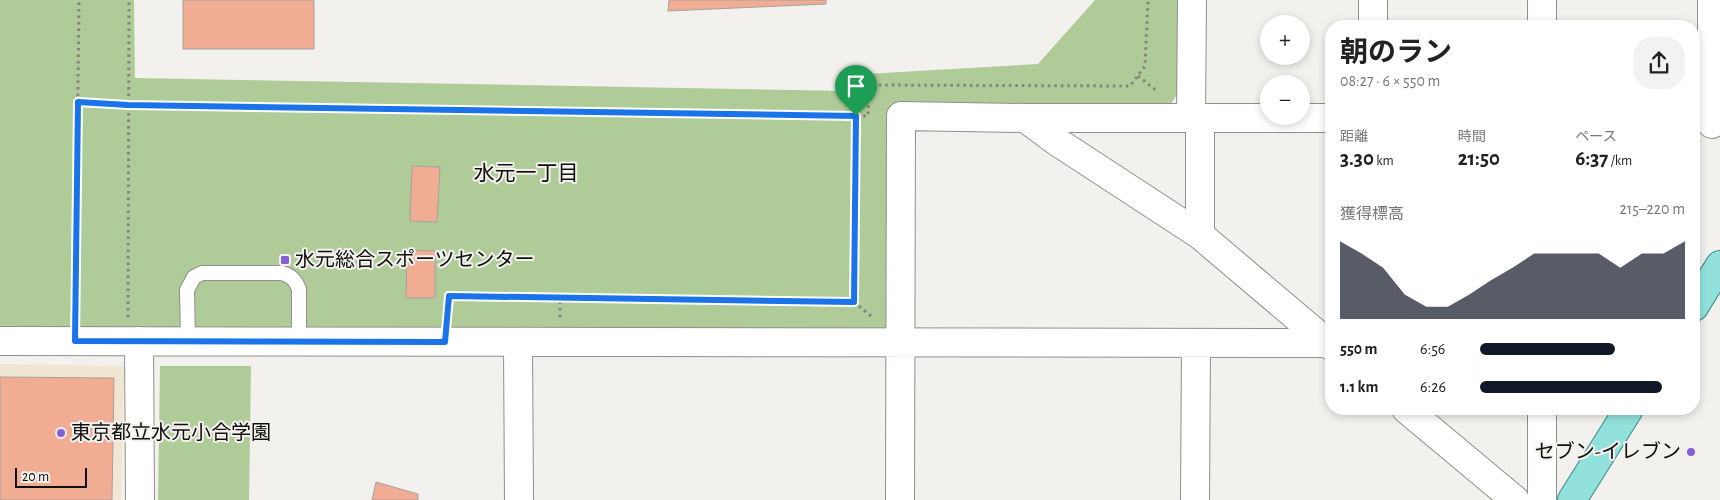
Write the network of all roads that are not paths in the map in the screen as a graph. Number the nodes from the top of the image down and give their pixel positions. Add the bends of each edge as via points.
1 (1192, 0) edge
2 (1373, 0) edge
3 (1542, 0) edge
4 (1712, 0) edge
5 (1373, 20) edge
6 (1542, 20) edge
7 (1025, 118) junction
8 (1196, 118) junction
9 (1325, 118) edge
10 (1708, 124) edge
11 (1200, 235) junction
12 (1720, 265) edge
13 (1700, 297) edge
14 (0, 340) edge
15 (134, 341) junction
16 (188, 341) junction
17 (1325, 341) edge
18 (299, 342) junction
19 (518, 342) junction
20 (900, 342) junction
21 (1196, 343) junction
22 (1325, 344) edge
23 (1413, 415) edge
24 (1542, 415) edge
25 (1625, 415) edge
26 (140, 500) edge
27 (519, 500) edge
28 (900, 500) edge
29 (1195, 500) edge
30 (1515, 500) edge
31 (1542, 500) edge
32 (1572, 500) edge

1 - 8 street
2 - 5 street
3 - 6 street
4 - 10 street
7 - 8 street
7 - 11 street
7 - 20 street via 901,116
8 - 9 street
8 - 11 street
11 - 17 street
12 - 13 main road
14 - 15 street
15 - 16 street
15 - 26 street
16 - 18 street
16 - 18 lane via 187,290 194,277 202,274 282,273 290,275 299,290
18 - 19 street
19 - 20 street
19 - 27 street
20 - 21 street
20 - 28 street
21 - 22 street
21 - 29 street
23 - 30 street
24 - 31 street
25 - 32 main road

